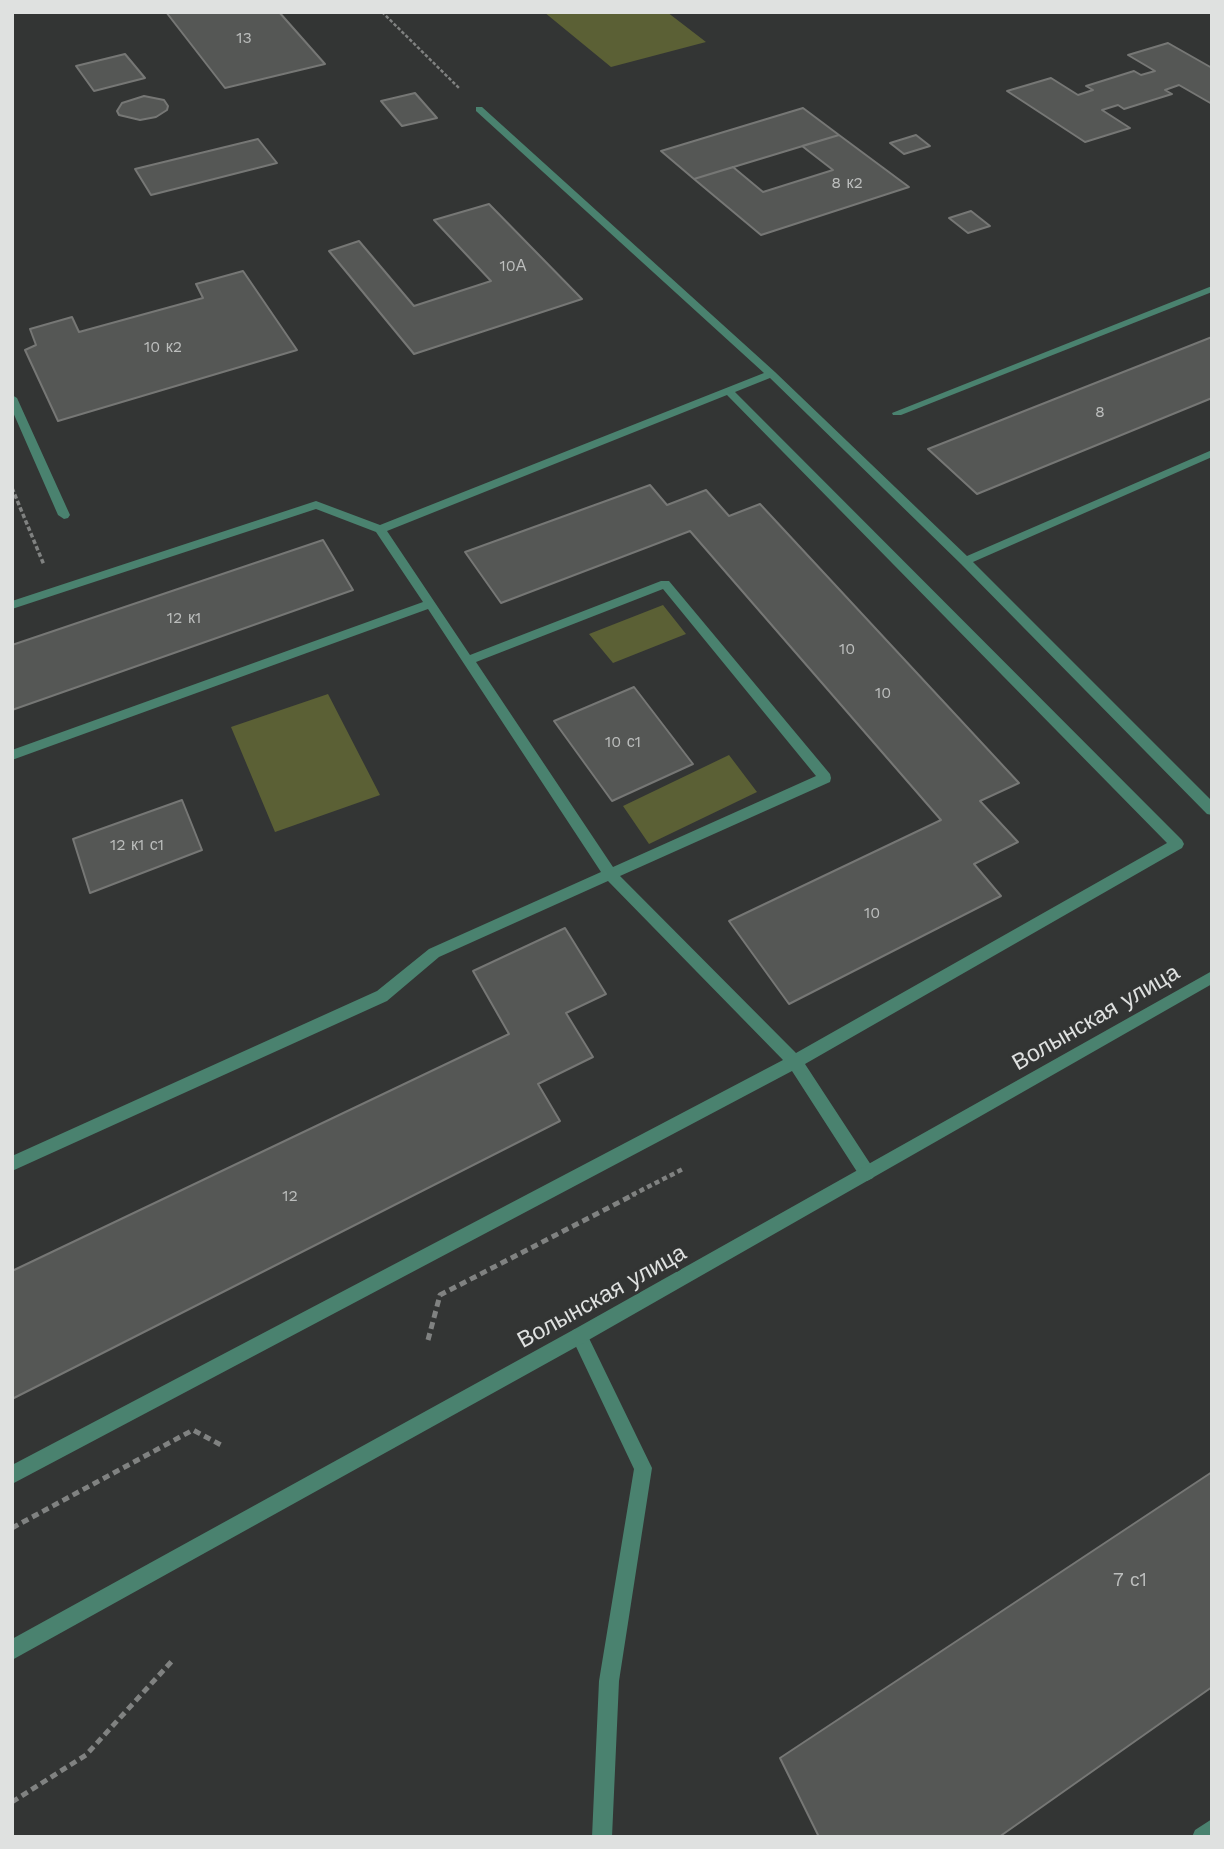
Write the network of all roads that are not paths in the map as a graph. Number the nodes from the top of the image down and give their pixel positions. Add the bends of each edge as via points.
1 (479, 109) road end
2 (1212, 289) edge
3 (771, 374) junction
4 (729, 391) junction
5 (12, 398) edge
6 (897, 413) dead end
7 (1212, 453) edge
8 (64, 515) dead end
9 (380, 529) junction
10 (965, 561) junction
11 (430, 604) junction
12 (12, 605) edge
13 (467, 661) junction
14 (12, 755) edge
15 (1212, 810) edge
16 (611, 876) junction
17 (1212, 977) edge
18 (795, 1062) junction
19 (12, 1164) edge
20 (867, 1173) junction
21 (579, 1336) junction
22 (12, 1475) edge
23 (12, 1650) edge
24 (1212, 1829) edge
25 (602, 1837) edge
26 (1202, 1837) edge

1 - 3 street
2 - 6 street
3 - 4 street
3 - 10 street
4 - 9 street
4 - 18 street via 1177,844
5 - 8 street
7 - 10 street
9 - 11 street
9 - 12 street via 316,505
10 - 15 street
11 - 13 street
11 - 14 street
13 - 16 street
13 - 16 street via 665,584 825,778
16 - 18 street
16 - 19 street via 434,953 382,996
17 - 20 street, Волынская улица
18 - 20 street
18 - 22 street
20 - 21 street, Волынская улица
21 - 23 street, Волынская улица
21 - 25 street via 643,1468 609,1681
24 - 26 street

